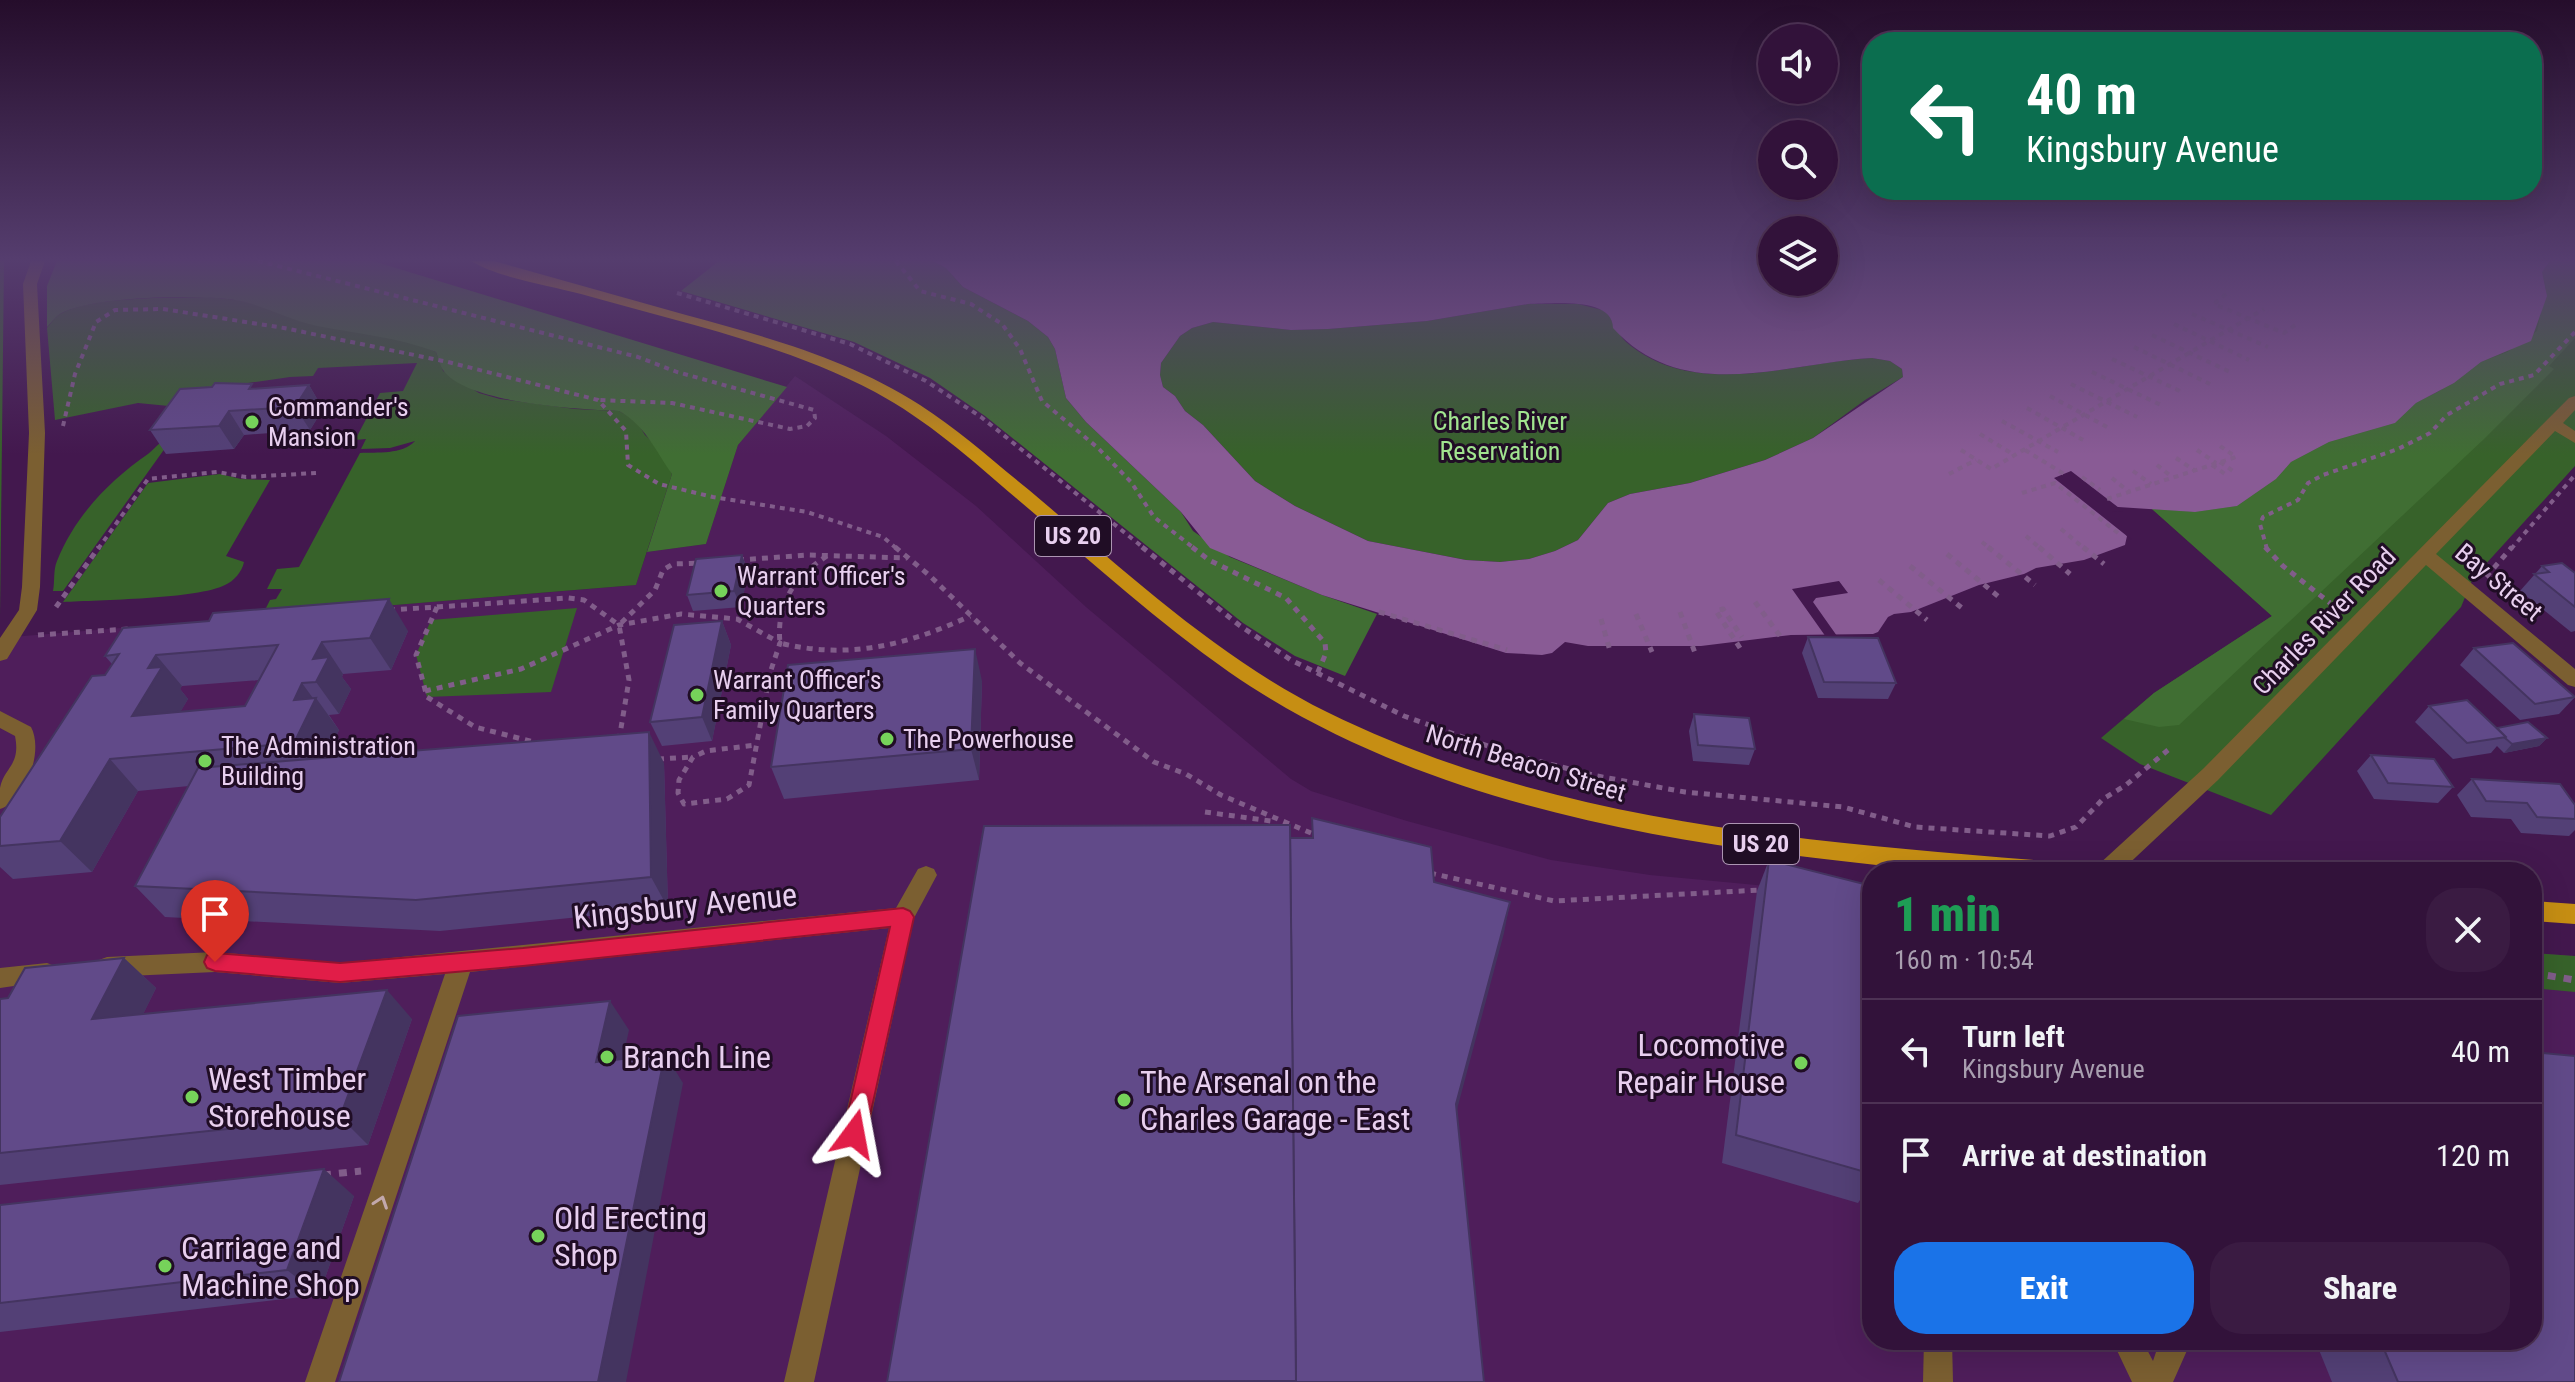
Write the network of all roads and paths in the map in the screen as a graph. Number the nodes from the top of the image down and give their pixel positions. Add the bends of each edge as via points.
1 (32, 325) edge
2 (95, 325) edge
3 (268, 325) edge
4 (513, 325) edge
5 (706, 325) edge
6 (787, 325) edge
7 (1003, 325) edge
8 (2177, 325) edge
9 (2219, 325) edge
10 (2237, 325) edge
11 (2265, 325) edge
12 (2295, 325) edge
13 (2229, 330) junction
14 (2575, 332) edge
15 (2152, 335) dead end
16 (2210, 342) junction
17 (2134, 347) dead end
18 (2268, 347) dead end
19 (2191, 353) junction
20 (2112, 359) dead end
21 (2249, 360) dead end
22 (2171, 365) junction
23 (2092, 372) dead end
24 (2230, 372) dead end
25 (2151, 378) junction
26 (2071, 384) dead end
27 (2210, 384) dead end
28 (2129, 390) junction
29 (2184, 393) dead end
30 (2050, 396) dead end
31 (598, 400) junction
32 (2575, 401) edge
33 (2108, 403) junction
34 (2163, 406) dead end
35 (2027, 408) dead end
36 (2085, 416) junction
37 (2137, 417) dead end
38 (2002, 421) dead end
39 (2553, 423) junction
40 (63, 426) dead end
41 (2107, 427) dead end
42 (2062, 428) junction
43 (1980, 434) dead end
44 (2575, 438) edge
45 (2083, 440) dead end
46 (2039, 441) junction
47 (2220, 446) dead end
48 (1961, 450) dead end
49 (2024, 450) junction
50 (2197, 450) dead end
51 (2058, 452) dead end
52 (2014, 455) junction
53 (2176, 458) dead end
54 (1977, 460) junction
55 (2216, 463) junction
56 (2157, 465) dead end
57 (2194, 470) junction
58 (2133, 471) dead end
59 (2233, 471) dead end
60 (316, 473) dead end
61 (1949, 474) dead end
62 (2064, 474) dead end
63 (2225, 474) dead end
64 (2575, 475) edge
65 (2082, 477) dead end
66 (2173, 477) junction
67 (2112, 478) dead end
68 (2151, 484) junction
69 (2100, 490) dead end
70 (2129, 492) junction
71 (2022, 493) dead end
72 (2107, 499) dead end
73 (2061, 529) dead end
74 (2118, 533) dead end
75 (2026, 536) dead end
76 (1982, 542) dead end
77 (1947, 554) dead end
78 (827, 555) junction
79 (2426, 555) junction
80 (908, 558) junction
81 (734, 560) edge
82 (703, 562) edge
83 (2104, 564) dead end
84 (1910, 566) dead end
85 (2070, 574) dead end
86 (1879, 580) dead end
87 (2035, 585) dead end
88 (2478, 586) dead end
89 (1999, 597) dead end
90 (1755, 602) dead end
91 (2330, 603) dead end
92 (56, 607) dead end
93 (437, 607) junction
94 (1962, 608) dead end
95 (374, 611) edge
96 (1379, 612) dead end
97 (1680, 612) dead end
98 (1636, 614) dead end
99 (971, 616) junction
100 (1601, 619) dead end
101 (1927, 620) dead end
102 (619, 625) junction
103 (138, 628) edge
104 (12, 637) junction
105 (1742, 637) dead end
106 (1783, 640) dead end
107 (780, 643) junction
108 (1740, 648) dead end
109 (1507, 650) dead end
110 (1610, 651) dead end
111 (1652, 652) dead end
112 (1695, 653) dead end
113 (0, 654) edge
114 (1317, 674) junction
115 (2575, 680) edge
116 (425, 691) junction
117 (0, 718) edge
118 (618, 741) junction
119 (536, 742) edge
120 (605, 743) edge
121 (756, 745) junction
122 (621, 750) edge
123 (2168, 750) dead end
124 (693, 757) junction
125 (647, 760) edge
126 (0, 801) edge
127 (1205, 812) dead end
128 (1280, 822) junction
129 (1319, 837) edge
130 (1951, 862) edge
131 (2116, 862) edge
132 (1417, 869) edge
133 (926, 875) dead end
134 (1764, 891) edge
135 (2542, 912) edge
136 (2575, 914) edge
137 (903, 917) junction
138 (461, 963) junction
139 (2542, 975) edge
140 (0, 978) edge
141 (2575, 980) edge
142 (393, 1167) junction
143 (317, 1175) edge
144 (1938, 1350) edge
145 (2131, 1350) edge
146 (2173, 1350) edge
147 (320, 1382) edge
148 (799, 1382) edge
149 (1938, 1382) edge
150 (2148, 1382) edge
151 (2158, 1382) edge

1 - 104 street via 37,433 31,587 28,610
2 - 40 path via 75,374
3 - 31 path via 448,362
4 - 31 path via 814,410 815,418 807,426 790,429 664,399
5 - 130 main road, North Beacon Street / US 20 via 785,348 867,381 948,432 1236,667 1318,715 1430,767 1551,805 1695,835
6 - 114 path via 850,344 926,381 981,417 1239,625
7 - 114 path via 1020,349 1042,401 1131,482 1154,517 1209,560 1286,598 1325,643
8 - 16 path
9 - 13 path
10 - 13 path
11 - 12 path via 2284,333
13 - 16 path
13 - 18 path
14 - 91 path via 2534,375 2500,384 2398,449 2323,475 2308,483 2298,500 2263,517 2264,546
15 - 19 path
16 - 19 path
16 - 21 path
17 - 22 path
19 - 22 path
19 - 24 path
20 - 25 path
22 - 25 path
22 - 27 path
23 - 28 path
25 - 28 path
25 - 29 path
26 - 33 path
28 - 33 path
28 - 34 path
30 - 36 path
31 - 80 path via 626,431 628,465 659,484 807,512 883,537
32 - 39 street, Charles River Road
33 - 36 path
33 - 37 path
35 - 42 path
36 - 41 path
36 - 42 path
38 - 46 path
39 - 44 street
39 - 79 street, Charles River Road
42 - 45 path
42 - 46 path
43 - 52 path
46 - 49 path
46 - 51 path
47 - 55 path via 2236,457
48 - 54 path
49 - 52 path
49 - 62 path
50 - 55 path
52 - 54 path via 1991,469
53 - 57 path
54 - 61 path
55 - 57 path
55 - 59 path
55 - 63 path
56 - 66 path
57 - 66 path
58 - 68 path
60 - 92 path via 246,477 217,472 148,479
64 - 88 path
65 - 69 path
66 - 68 path
67 - 70 path
68 - 70 path
70 - 72 path
71 - 74 path via 2055,483
73 - 83 path
75 - 85 path
76 - 87 path
77 - 89 path
78 - 80 path
78 - 81 path
78 - 107 path via 798,577 783,612
79 - 115 street, Bay Street
79 - 131 street, Charles River Road via 2211,774
80 - 99 path
82 - 102 path via 663,570 655,590
84 - 94 path
86 - 101 path
90 - 106 path
93 - 95 path
93 - 102 path via 568,598 584,600
93 - 116 path via 416,655
96 - 109 path
97 - 112 path
98 - 111 path
99 - 107 path via 886,648 833,652
99 - 128 path via 1020,663 1154,762
100 - 110 path
102 - 107 path via 681,614 716,615 737,619
102 - 116 path via 521,669
102 - 118 path via 629,680
103 - 104 path
104 - 113 street
105 - 108 path via 1723,609 1716,611
107 - 121 path
114 - 123 path via 1438,729 1597,776 1685,792 1843,807 1915,827 2003,835 2050,836 2076,827 2103,799
116 - 119 path via 475,727
117 - 126 street via 24,732 30,747 26,763
118 - 120 path
118 - 122 path
121 - 124 path
121 - 124 path via 749,785 741,794 716,803 684,804 678,793 679,780
124 - 125 path
127 - 128 path
128 - 129 path
132 - 134 path via 1554,901
133 - 137 street
135 - 136 main road
137 - 138 street, Kingsbury Avenue
137 - 148 street
138 - 140 street, Kingsbury Avenue via 340,973 215,962
138 - 142 street
139 - 141 path
142 - 143 path
147 -> 142 street
144 - 149 street
145 - 150 street
146 - 151 street

